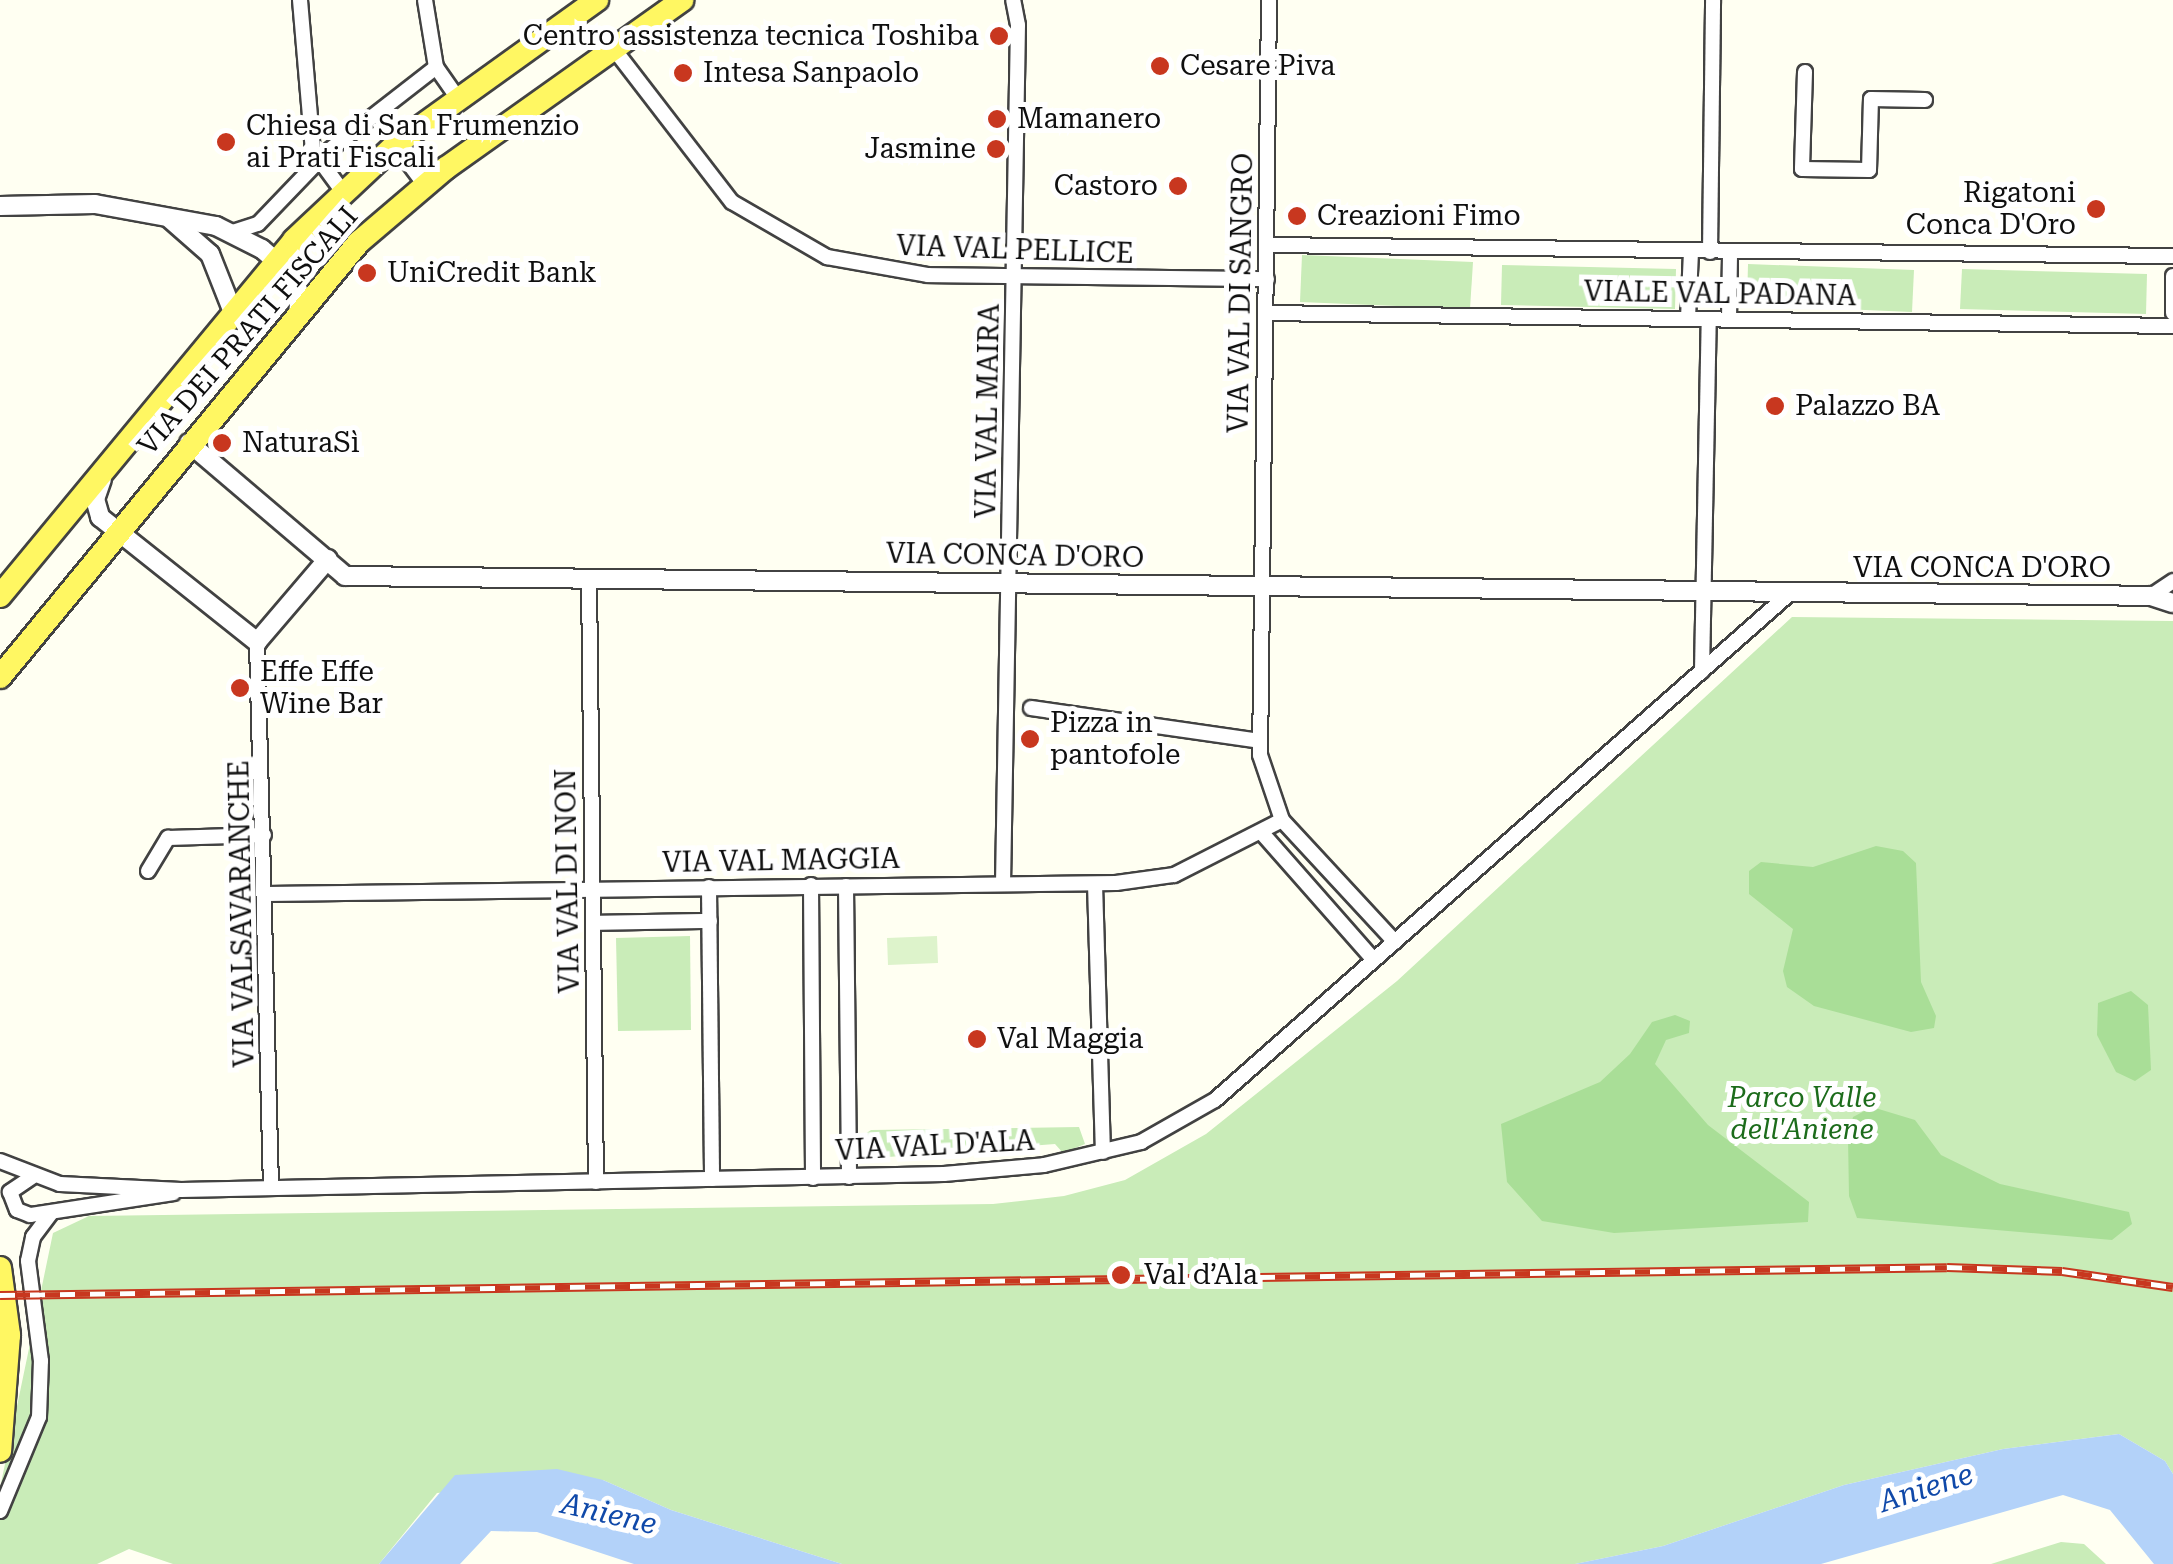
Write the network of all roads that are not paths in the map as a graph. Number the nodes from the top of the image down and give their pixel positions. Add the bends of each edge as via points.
1 (300, 0) edge
2 (425, 0) edge
3 (597, 0) edge
4 (682, 0) edge
5 (1014, 0) edge
6 (1269, 0) edge
7 (1713, 0) edge
8 (614, 49) junction
9 (436, 68) junction
10 (1804, 72) dead end
11 (458, 99) junction
12 (1925, 100) dead end
13 (395, 146) junction
14 (318, 160) junction
15 (425, 185) junction
16 (343, 192) junction
17 (0, 206) edge
18 (156, 213) junction
19 (233, 232) junction
20 (1268, 245) junction
21 (1690, 252) junction
22 (1710, 252) junction
23 (1730, 252) junction
24 (2173, 256) edge
25 (276, 260) junction
26 (2173, 276) edge
27 (1015, 278) junction
28 (1267, 279) junction
29 (1266, 313) junction
30 (2173, 313) edge
31 (298, 314) junction
32 (1688, 318) junction
33 (1709, 320) junction
34 (1729, 320) junction
35 (225, 321) junction
36 (2173, 326) edge
37 (189, 443) junction
38 (110, 456) junction
39 (118, 530) junction
40 (328, 560) junction
41 (589, 578) junction
42 (2173, 580) edge
43 (1010, 584) junction
44 (1260, 586) junction
45 (1707, 592) junction
46 (1790, 593) junction
47 (0, 596) edge
48 (2151, 596) junction
49 (2173, 603) edge
50 (257, 642) junction
51 (1702, 671) junction
52 (0, 677) edge
53 (1031, 708) dead end
54 (1260, 741) junction
55 (1282, 820) junction
56 (1262, 833) junction
57 (264, 835) junction
58 (148, 871) dead end
59 (1003, 884) junction
60 (1095, 884) junction
61 (811, 885) junction
62 (846, 886) junction
63 (709, 887) junction
64 (593, 888) junction
65 (266, 894) junction
66 (710, 922) junction
67 (594, 924) junction
68 (1395, 942) junction
69 (1374, 960) junction
70 (1103, 1152) junction
71 (0, 1161) edge
72 (33, 1177) junction
73 (849, 1177) junction
74 (813, 1178) junction
75 (712, 1180) junction
76 (596, 1182) junction
77 (271, 1187) junction
78 (181, 1190) junction
79 (51, 1213) junction
80 (0, 1268) edge
81 (0, 1451) edge
82 (0, 1511) edge

1 - 14 street
2 - 9 street
3 - 11 main road, VIA DEI PRATI FISCALI
4 - 8 main road, VIA DEI PRATI FISCALI
5 - 27 street, VIA VAL MAIRA
6 - 20 street, VIA VAL DI SANGRO
7 - 22 street
8 - 15 main road, VIA DEI PRATI FISCALI
8 - 27 street, VIA VAL PELLICE via 724,194 779,234 877,270
9 - 11 street
9 - 14 street
10 - 12 street via 1802,169 1869,170 1871,99
11 - 13 main road, VIA DEI PRATI FISCALI
13 - 15 street
13 - 16 main road, VIA DEI PRATI FISCALI
14 - 16 street
14 - 19 street via 258,224
15 - 31 main road, VIA DEI PRATI FISCALI via 360,242
16 - 25 main road, VIA DEI PRATI FISCALI
17 - 18 street via 74,202
18 - 19 street
18 - 35 street via 205,246
19 - 25 street
20 - 21 street, VIALE VAL PADANA
20 - 28 street, VIA VAL DI SANGRO
21 - 22 street, VIALE VAL PADANA
21 - 32 street
22 - 23 street, VIALE VAL PADANA
23 - 24 street, VIALE VAL PADANA
23 - 34 street
25 - 31 street via 299,288
25 - 35 main road, VIA DEI PRATI FISCALI
26 - 30 street
27 - 28 street, VIA VAL PELLICE
27 - 43 street, VIA VAL MAIRA
28 - 29 street, VIA VAL DI SANGRO
29 - 32 street, VIALE VAL PADANA
29 - 44 street, VIA VAL DI SANGRO
31 - 37 main road, VIA DEI PRATI FISCALI
32 - 33 street, VIALE VAL PADANA
33 - 34 street, VIALE VAL PADANA
33 - 45 street
34 - 36 street, VIALE VAL PADANA
35 - 38 main road, VIA DEI PRATI FISCALI
37 - 39 main road, VIA DEI PRATI FISCALI
37 - 40 street, VIA CONCA D'ORO
38 - 39 street via 95,502 100,517
38 - 47 main road, VIA DEI PRATI FISCALI
39 - 50 street
39 - 52 main road, VIA DEI PRATI FISCALI
40 - 41 street, VIA CONCA D'ORO via 345,576
40 - 50 street
41 - 43 street, VIA CONCA D'ORO
41 - 64 street, VIA VAL DI NON
42 - 48 street
43 - 44 street, VIA CONCA D'ORO
43 - 59 street, VIA VAL MAIRA
44 - 45 street, VIA CONCA D'ORO
44 - 54 street, VIA VAL DI SANGRO
45 - 46 street, VIA CONCA D'ORO
45 - 51 street
46 - 48 street, VIA CONCA D'ORO
46 - 51 street, VIA VAL D'ALA
48 - 49 street, VIA CONCA D'ORO
50 - 57 street, VIA VALSAVARANCHE
51 - 68 street, VIA VAL D'ALA
53 - 54 street
54 - 55 street, VIA VAL DI SANGRO
55 - 56 street, VIA VAL MAGGIA
55 - 68 street
56 - 60 street, VIA VAL MAGGIA via 1170,876
56 - 69 street
57 - 58 street via 168,838
57 - 65 street, VIA VALSAVARANCHE
59 - 60 street, VIA VAL MAGGIA
59 - 62 street, VIA VAL MAGGIA
60 - 70 street
61 - 62 street, VIA VAL MAGGIA
61 - 63 street, VIA VAL MAGGIA
61 - 74 street
62 - 73 street
63 - 64 street, VIA VAL MAGGIA
63 - 66 street
64 - 65 street, VIA VAL MAGGIA
64 - 67 street, VIA VAL DI NON
65 - 77 street, VIA VALSAVARANCHE
66 - 67 street
66 - 75 street
67 - 76 street, VIA VAL DI NON
68 - 69 street, VIA VAL D'ALA
69 - 70 street, VIA VAL D'ALA via 1205,1108 1160,1134
70 - 73 street, VIA VAL D'ALA via 1014,1169
71 - 72 street, VIA VAL D'ALA
72 - 78 street, VIA VAL D'ALA
72 - 79 street via 14,1185 12,1201 24,1214
73 - 74 street, VIA VAL D'ALA
74 - 75 street, VIA VAL D'ALA
75 - 76 street, VIA VAL D'ALA
76 - 77 street, VIA VAL D'ALA
77 - 78 street, VIA VAL D'ALA
78 - 79 street via 134,1202 79,1202
79 - 82 street via 33,1236 28,1261 42,1361 39,1417
80 - 81 main road via 8,1359

